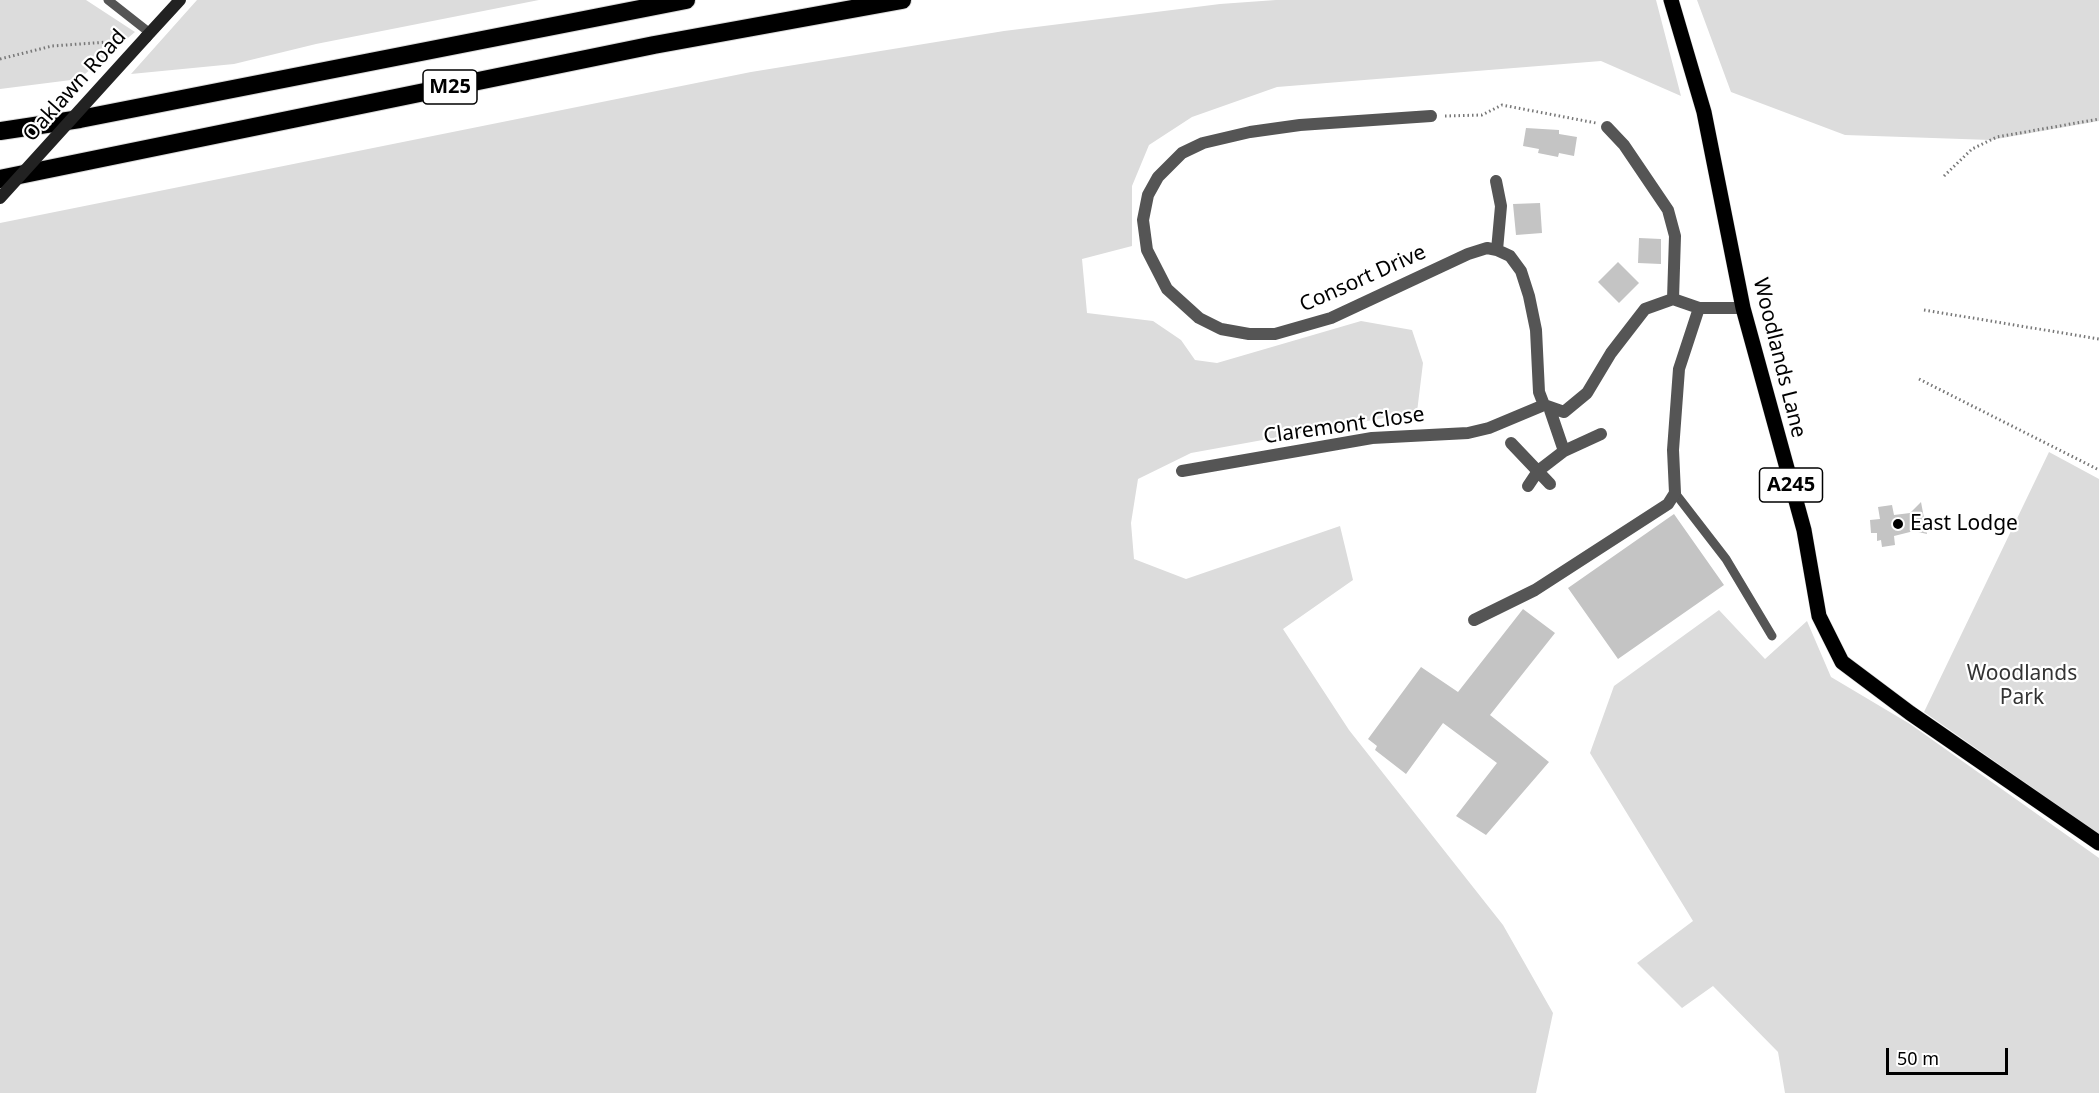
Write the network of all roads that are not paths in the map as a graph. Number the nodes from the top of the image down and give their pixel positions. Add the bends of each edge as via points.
1 (108, 0) edge
2 (180, 0) edge
3 (686, 0) edge
4 (902, 0) edge
5 (1671, 0) edge
6 (148, 35) junction
7 (1431, 116) road end
8 (1607, 127) road end
9 (0, 131) edge
10 (0, 179) edge
11 (1496, 181) dead end
12 (0, 198) edge
13 (1497, 250) junction
14 (1673, 299) junction
15 (1699, 308) junction
16 (1743, 308) junction
17 (1547, 406) junction
18 (1601, 434) dead end
19 (1511, 443) dead end
20 (1564, 451) junction
21 (1182, 471) dead end
22 (1538, 471) junction
23 (1550, 484) dead end
24 (1528, 486) dead end
25 (1676, 493) junction
26 (1474, 620) dead end
27 (1772, 636) dead end
28 (2099, 843) edge

1 - 6 lane
2 - 6 street, Oaklawn Road
3 - 9 highway, M25 via 80,119
4 - 10 highway, M25 via 654,45
5 - 16 main road, Woodlands Lane / A245 via 1704,112
6 - 12 street, Oaklawn Road, bridge
7 - 13 street, Consort Drive via 1250,132 1203,143 1182,153 1158,177 1148,195 1143,220 1147,250 1156,270 1167,289 1199,318 1221,329 1275,334 1331,318 1468,254 1486,248
8 - 14 street via 1624,145 1668,210 1675,236
11 - 13 street via 1501,206
13 - 17 street via 1510,256 1521,272 1529,296 1536,330 1539,392
14 - 15 street
14 - 17 street via 1645,309 1587,393 1564,412
15 - 16 street
15 - 25 street via 1679,369 1673,450
16 - 28 main road, Woodlands Lane / A245 via 1804,530 1819,616 1842,662
17 - 20 street
17 - 21 street, Claremont Close via 1468,433 1372,438
18 - 20 street
19 - 22 street
20 - 22 street
22 - 23 street
22 - 24 street
25 - 26 street via 1655,514 1535,590
25 - 27 lane via 1726,559

